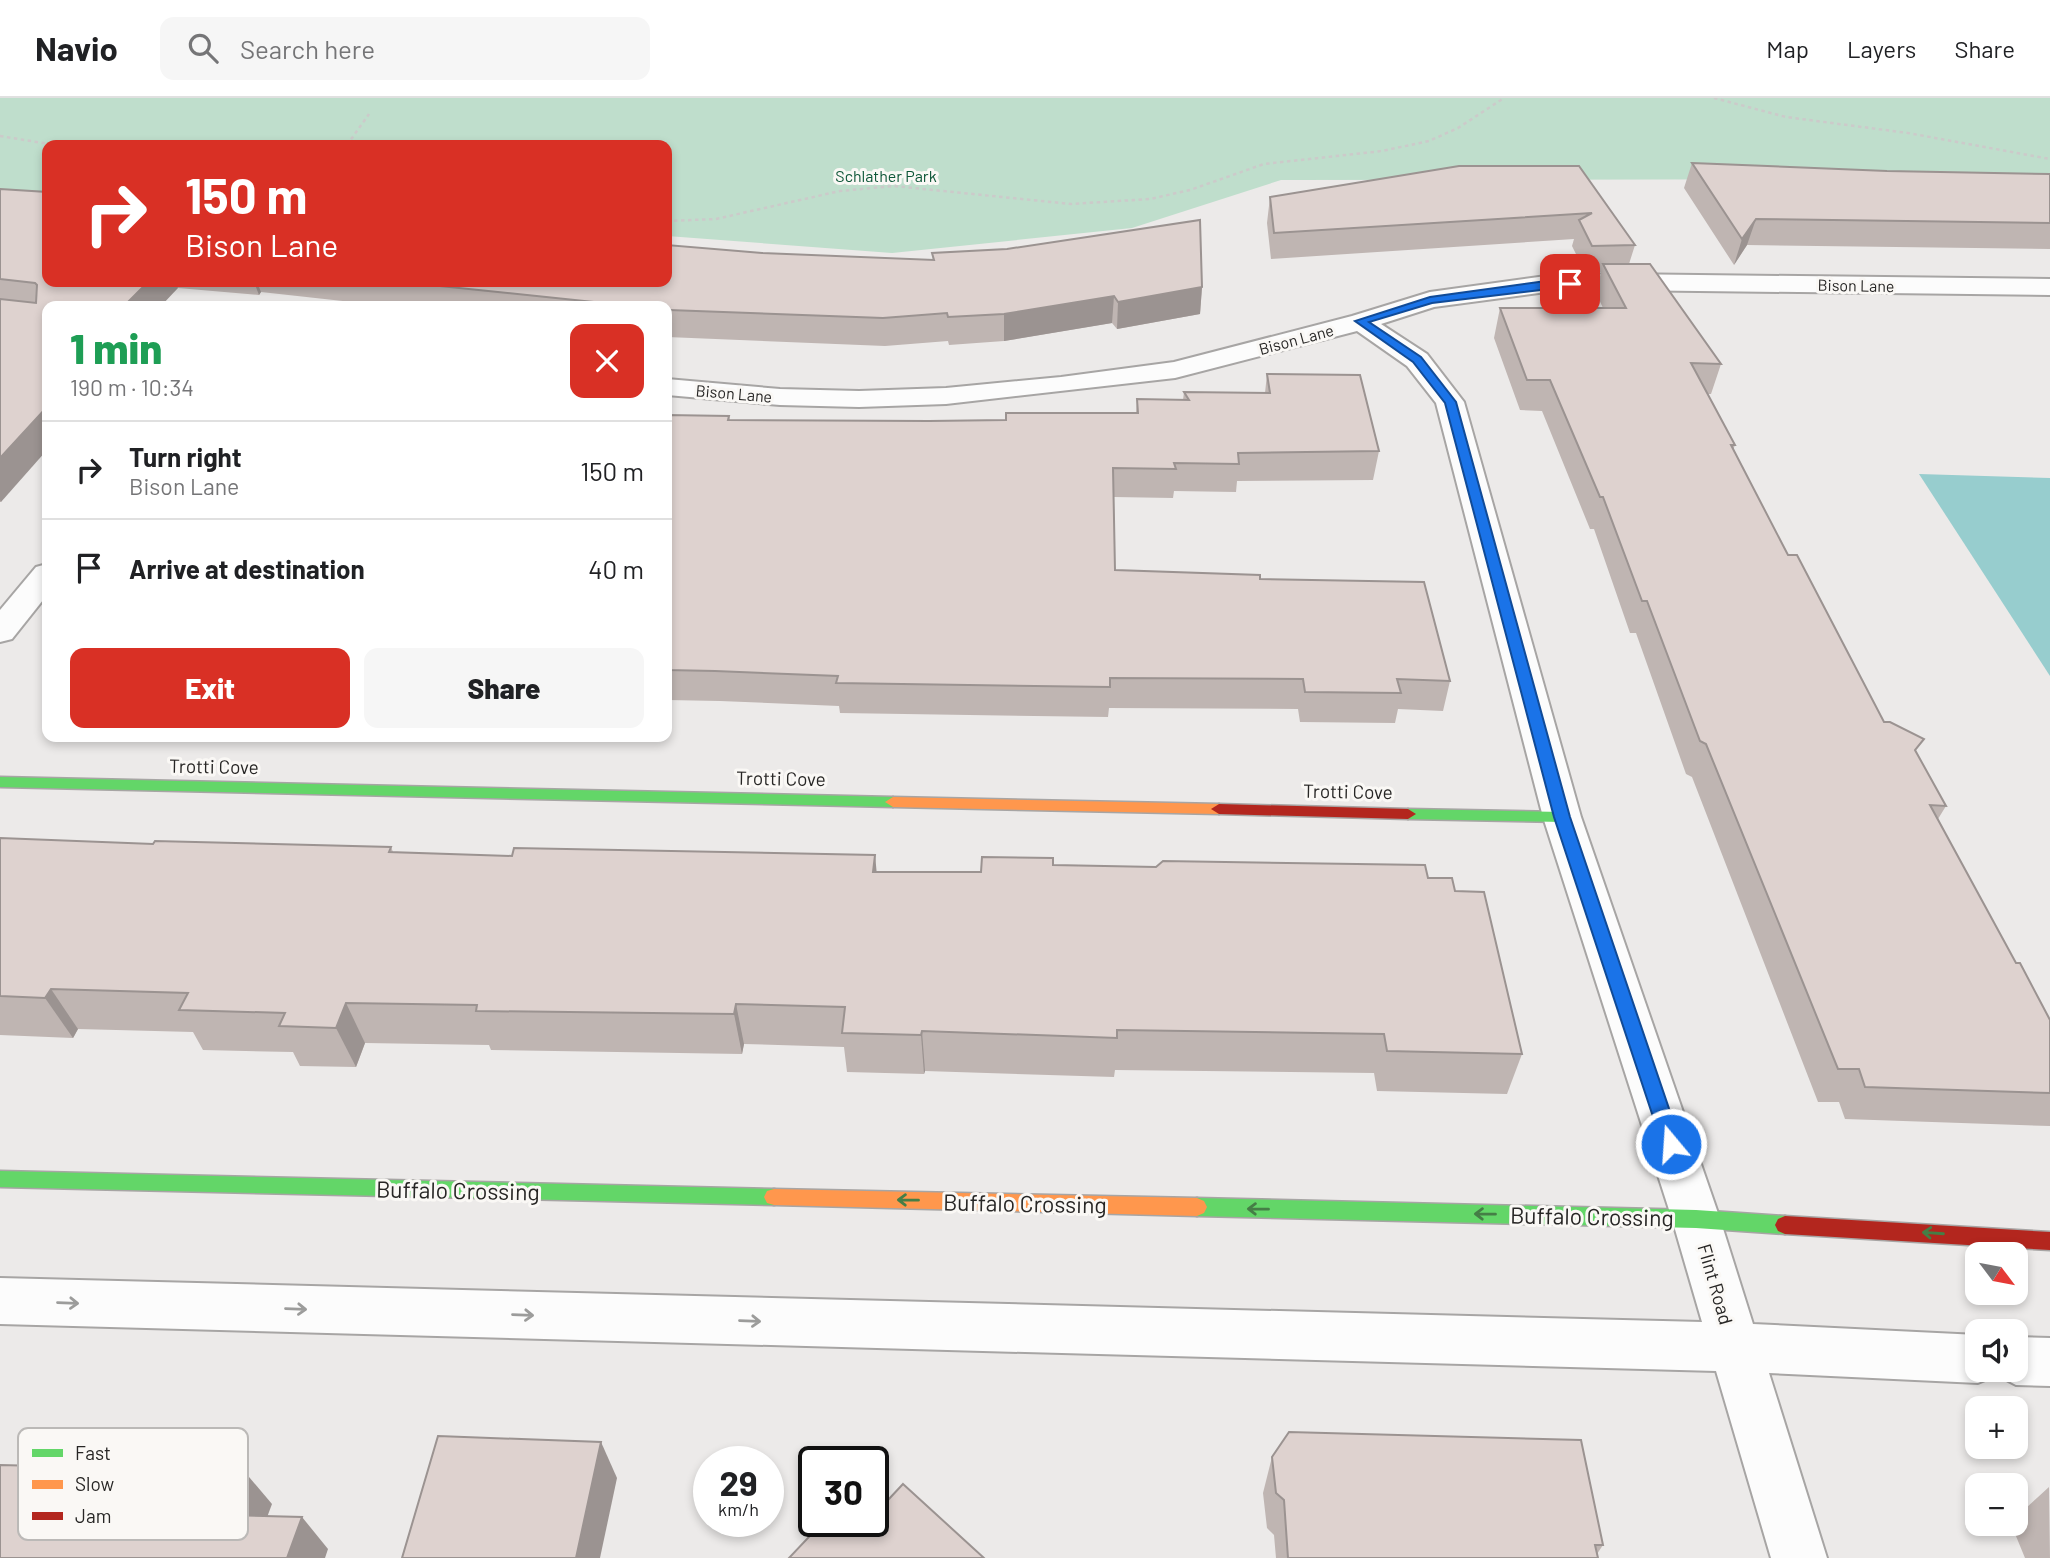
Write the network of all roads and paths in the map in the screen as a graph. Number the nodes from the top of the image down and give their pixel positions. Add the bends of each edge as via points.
1 (1504, 98) edge
2 (1714, 98) edge
3 (369, 114) dead end
4 (0, 136) edge
5 (351, 140) edge
6 (42, 143) edge
7 (2050, 159) edge
8 (672, 221) edge
9 (2050, 287) edge
10 (1361, 321) junction
11 (672, 387) edge
12 (42, 580) edge
13 (0, 632) edge
14 (0, 782) edge
15 (1562, 817) junction
16 (0, 1179) edge
17 (1696, 1219) junction
18 (2050, 1241) edge
19 (0, 1301) edge
20 (1734, 1347) junction
21 (1965, 1358) edge
22 (2028, 1361) edge
23 (2050, 1362) edge
24 (1799, 1558) edge

1 - 8 path via 1452,131 1408,147 1262,164 1180,193 1142,200 1060,203 899,185 862,187 714,218
2 - 7 path via 1771,116 1918,135
3 - 5 path
4 - 6 path
9 - 10 street, Bison Lane via 1546,284 1430,300
10 - 11 street, Bison Lane via 1175,370 946,396 780,397
10 - 15 street, Flint Road via 1417,360 1450,402
12 - 13 street
14 - 15 street, Trotti Cove
15 - 17 street, Flint Road
17 -> 16 street, Buffalo Crossing
18 -> 17 street, Buffalo Crossing
17 - 20 street, Flint Road
19 -> 20 street
20 - 21 street
20 - 24 street, Flint Road
22 - 23 street

